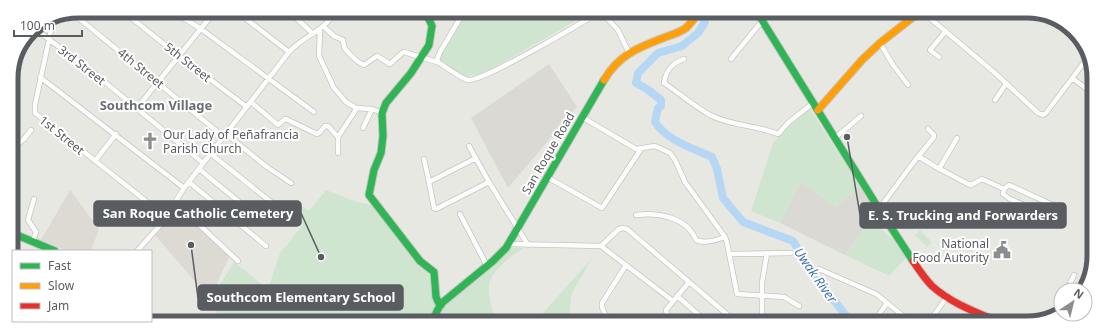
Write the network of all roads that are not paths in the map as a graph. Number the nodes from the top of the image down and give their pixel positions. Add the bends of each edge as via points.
1 (79, 18) edge
2 (132, 18) edge
3 (183, 18) edge
4 (209, 18) edge
5 (244, 18) edge
6 (296, 18) edge
7 (330, 18) edge
8 (428, 18) edge
9 (460, 18) edge
10 (589, 18) edge
11 (607, 18) edge
12 (694, 18) edge
13 (759, 18) edge
14 (761, 18) edge
15 (912, 18) edge
16 (930, 18) edge
17 (52, 24) edge
18 (322, 28) junction
19 (201, 29) junction
20 (946, 31) junction
21 (39, 32) edge
22 (313, 34) junction
23 (48, 39) junction
24 (880, 43) junction
25 (289, 52) junction
26 (629, 53) junction
27 (179, 56) junction
28 (421, 57) junction
29 (938, 57) dead end
30 (684, 59) dead end
31 (731, 59) dead end
32 (1085, 61) edge
33 (437, 62) junction
34 (40, 77) junction
35 (1072, 78) junction
36 (268, 79) junction
37 (159, 82) junction
38 (1006, 84) junction
39 (908, 85) dead end
40 (1087, 89) dead end
41 (996, 100) dead end
42 (251, 102) junction
43 (813, 103) junction
44 (247, 107) junction
45 (137, 108) junction
46 (358, 108) junction
47 (372, 109) junction
48 (818, 110) junction
49 (314, 112) dead end
50 (382, 113) junction
51 (861, 116) dead end
52 (582, 117) junction
53 (363, 128) dead end
54 (31, 130) dead end
55 (928, 130) dead end
56 (116, 134) junction
57 (225, 135) junction
58 (338, 138) junction
59 (835, 138) junction
60 (957, 138) dead end
61 (18, 144) edge
62 (469, 146) dead end
63 (640, 149) junction
64 (338, 153) dead end
65 (211, 154) junction
66 (918, 156) junction
67 (476, 158) junction
68 (424, 159) dead end
69 (95, 161) junction
70 (204, 163) junction
71 (199, 169) junction
72 (939, 169) junction
73 (547, 177) junction
74 (188, 182) junction
75 (429, 182) junction
76 (489, 182) junction
77 (291, 184) dead end
78 (184, 188) junction
79 (1004, 189) junction
80 (34, 198) dead end
81 (175, 202) junction
82 (879, 209) junction
83 (286, 214) dead end
84 (460, 214) dead end
85 (636, 215) dead end
86 (166, 217) junction
87 (265, 223) dead end
88 (518, 229) junction
89 (18, 235) edge
90 (725, 237) junction
91 (33, 241) junction
92 (509, 244) junction
93 (528, 245) junction
94 (266, 246) dead end
95 (601, 246) junction
96 (53, 250) edge
97 (138, 250) edge
98 (767, 253) junction
99 (791, 253) dead end
100 (729, 254) junction
101 (238, 261) dead end
102 (626, 265) junction
103 (487, 266) junction
104 (819, 269) dead end
105 (1074, 275) dead end
106 (689, 282) junction
107 (1071, 282) edge
108 (762, 295) junction
109 (947, 297) junction
110 (675, 298) junction
111 (887, 303) junction
112 (440, 306) junction
113 (799, 306) dead end
114 (762, 313) dead end
115 (984, 315) edge
116 (435, 316) edge
117 (608, 316) edge
118 (669, 316) edge
119 (699, 316) edge
120 (729, 316) edge
121 (877, 316) edge
122 (903, 316) edge
123 (933, 316) edge

1 - 37 street, 4th Street
2 - 27 street, 5th Street
3 - 19 street
4 - 19 street
5 - 25 street
6 - 22 street
7 - 18 street
8 - 28 main road via 432,26 431,37
9 - 33 street via 440,52
10 - 33 street via 478,78 466,80
11 - 26 street via 618,30
12 - 26 main road, San Roque Road via 681,31
13 - 31 street
14 - 43 main road
15 - 24 main road
16 - 20 street
17 - 23 street, 1st Street
18 - 22 street
18 - 28 street via 343,40 344,47 364,65 377,56 390,64 404,52
18 - 46 street via 319,56 330,81 346,102
19 - 27 street
19 - 36 street
20 - 29 street via 930,50
20 - 38 street
21 - 23 street, 3rd Street
22 - 25 street
23 - 34 street, 1st Street
23 - 45 street, 3rd Street
24 - 39 street
24 - 48 main road
25 - 36 street
26 - 52 main road, San Roque Road via 612,68
27 - 37 street
27 - 44 street, 5th Street
28 - 33 street
28 - 50 main road via 386,103
30 - 43 street via 675,62 670,68 664,83 710,115 723,120 778,134
32 - 35 street
34 - 56 street
34 - 69 street, 1st Street via 35,113
35 - 38 street via 1043,115
35 - 40 street
36 - 42 street
36 - 49 street
37 - 45 street
37 - 57 street, 4th Street
38 - 41 street
42 - 44 street
42 - 58 street via 276,124 286,120 316,134 326,125
43 - 48 main road
44 - 57 street
45 - 70 street, 3rd Street
46 - 47 street
46 - 58 street
47 - 50 street
47 - 53 street
48 - 59 main road
50 - 112 main road via 381,153 369,189 370,198 420,261 434,272 436,297
51 - 59 street
52 - 63 street
52 - 73 main road, San Roque Road
54 - 61 street
55 - 66 street via 934,137
56 - 69 street
56 - 78 street
57 - 65 street
57 - 77 street, 4th Street
58 - 64 street
59 - 82 main road
60 - 72 street
62 - 67 street
63 - 73 street via 602,208
63 - 90 street via 655,146 670,153 685,182
65 - 70 street
65 - 83 street
66 - 72 street
66 - 82 street
67 - 75 street
67 - 76 street
68 - 75 street
69 - 86 street, 1st Street
70 - 71 street
71 - 74 street
71 - 87 street
72 - 79 street via 970,185 982,179
73 - 88 main road, San Roque Road
74 - 78 street
74 - 94 street
75 - 76 street via 436,209
76 - 88 street
78 - 81 street
79 - 79 street via 1010,185 1015,187 1053,205 1056,211 1054,215 1049,216 1010,199 1002,194
80 - 91 street via 28,220 36,232
81 - 86 street
81 - 101 street
82 - 109 main road via 924,277
84 - 103 street
85 - 90 street via 673,218 686,226 699,242
86 - 97 street
88 - 92 main road, San Roque Road
88 - 93 street
89 - 91 main road
90 - 100 street
91 - 96 main road
92 - 93 street
92 - 103 main road, San Roque Road
93 - 95 street
95 - 102 street
95 - 106 street via 619,229 627,229
98 - 99 street
98 - 100 street
98 - 108 street
100 - 108 street via 737,294
102 - 110 street
102 - 117 street via 602,303
103 - 112 main road, San Roque Road
104 - 111 street via 876,294
105 - 107 street
106 - 110 street
106 - 120 street
108 - 113 street via 784,297
108 - 114 street
109 - 115 main road
109 - 123 street
110 - 118 street via 666,313
110 - 119 street
111 - 121 street
111 - 122 street
112 - 116 main road, San Roque Road

